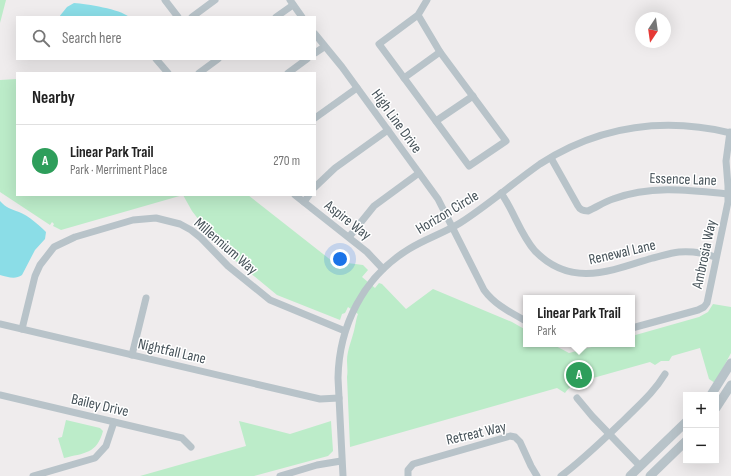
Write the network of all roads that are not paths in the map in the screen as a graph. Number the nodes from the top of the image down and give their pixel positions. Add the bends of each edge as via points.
1 (165, 0) edge
2 (215, 0) edge
3 (427, 0) edge
4 (292, 2) edge
5 (418, 15) junction
6 (177, 16) edge
7 (193, 16) edge
8 (277, 16) edge
9 (301, 16) edge
10 (316, 35) edge
11 (324, 46) junction
12 (316, 52) edge
13 (440, 52) junction
14 (157, 60) edge
15 (217, 60) edge
16 (306, 60) edge
17 (167, 72) edge
18 (200, 72) edge
19 (289, 72) edge
20 (404, 78) junction
21 (357, 88) junction
22 (473, 96) junction
23 (316, 117) edge
24 (436, 121) junction
25 (388, 130) junction
26 (731, 132) edge
27 (551, 158) junction
28 (419, 173) junction
29 (316, 187) edge
30 (501, 193) junction
31 (728, 194) junction
32 (295, 196) edge
33 (308, 196) edge
34 (304, 202) junction
35 (452, 227) junction
36 (349, 237) junction
37 (715, 257) junction
38 (383, 269) junction
39 (146, 298) dead end
40 (523, 319) edge
41 (0, 324) edge
42 (635, 327) edge
43 (22, 329) junction
44 (345, 331) junction
45 (132, 355) junction
46 (731, 363) edge
47 (665, 374) dead end
48 (730, 388) edge
49 (713, 392) edge
50 (0, 395) edge
51 (339, 398) junction
52 (577, 398) dead end
53 (719, 404) edge
54 (114, 422) junction
55 (683, 425) edge
56 (610, 434) junction
57 (683, 444) edge
58 (191, 447) dead end
59 (341, 461) junction
60 (640, 466) junction
61 (33, 476) edge
62 (280, 476) edge
63 (343, 476) edge
64 (408, 476) edge
65 (537, 476) edge
66 (561, 476) edge
67 (630, 476) edge
68 (650, 476) edge

1 - 6 street
2 - 7 street
3 - 5 street
4 - 8 street
4 - 9 street
5 - 13 street
5 - 20 street via 378,44
10 - 11 street, High Line Drive
11 - 12 street
11 - 21 street, High Line Drive
13 - 20 street
13 - 22 street
14 - 17 street
15 - 18 street
16 - 19 street
20 - 24 street
21 - 23 street
21 - 25 street, High Line Drive
22 - 24 street
22 - 24 street via 506,141 469,166
25 - 28 street, High Line Drive
25 - 29 street via 335,168
26 - 27 street, Horizon Circle via 682,125 639,126 601,135
26 - 31 street, Ambrosia Way via 726,160
27 - 30 street, Horizon Circle
27 - 31 street, Essence Lane via 578,206 585,211 611,199 644,191 668,189
28 - 35 street, High Line Drive via 438,199
28 - 36 street via 374,206
30 - 35 street, Horizon Circle
30 - 37 street, Renewal Lane via 530,245 545,260 567,271 583,274 602,273 678,252
31 - 37 street, Ambrosia Way
32 - 34 street, Aspire Way
33 - 34 street
34 - 36 street, Aspire Way
35 - 38 street, Horizon Circle via 410,248
35 - 40 street via 484,290 501,307
36 - 38 street, Aspire Way
37 - 42 street, Ambrosia Way via 707,303 704,307
38 - 44 street, Horizon Circle via 353,310
39 - 45 street
41 - 43 street, Nightfall Lane
43 - 44 street, Millennium Way via 35,276 54,247 75,237 133,220 156,218 191,230 228,266 270,300
43 - 45 street, Nightfall Lane
44 - 51 street, Horizon Circle via 338,363
45 - 51 street, Nightfall Lane via 320,399
46 - 49 street
47 - 56 street via 657,388
48 - 53 street
50 - 54 street, Bailey Drive
51 - 59 street, Horizon Circle
52 - 56 street
54 - 58 street, Bailey Drive via 182,438
54 - 61 street via 106,446 95,458
55 - 60 street
56 - 60 street
56 - 66 street
57 - 68 street
59 - 62 street
59 - 63 street, Horizon Circle
60 - 67 street
60 - 68 street
64 - 65 street, Retreat Way via 408,470 413,464 510,436 520,442

